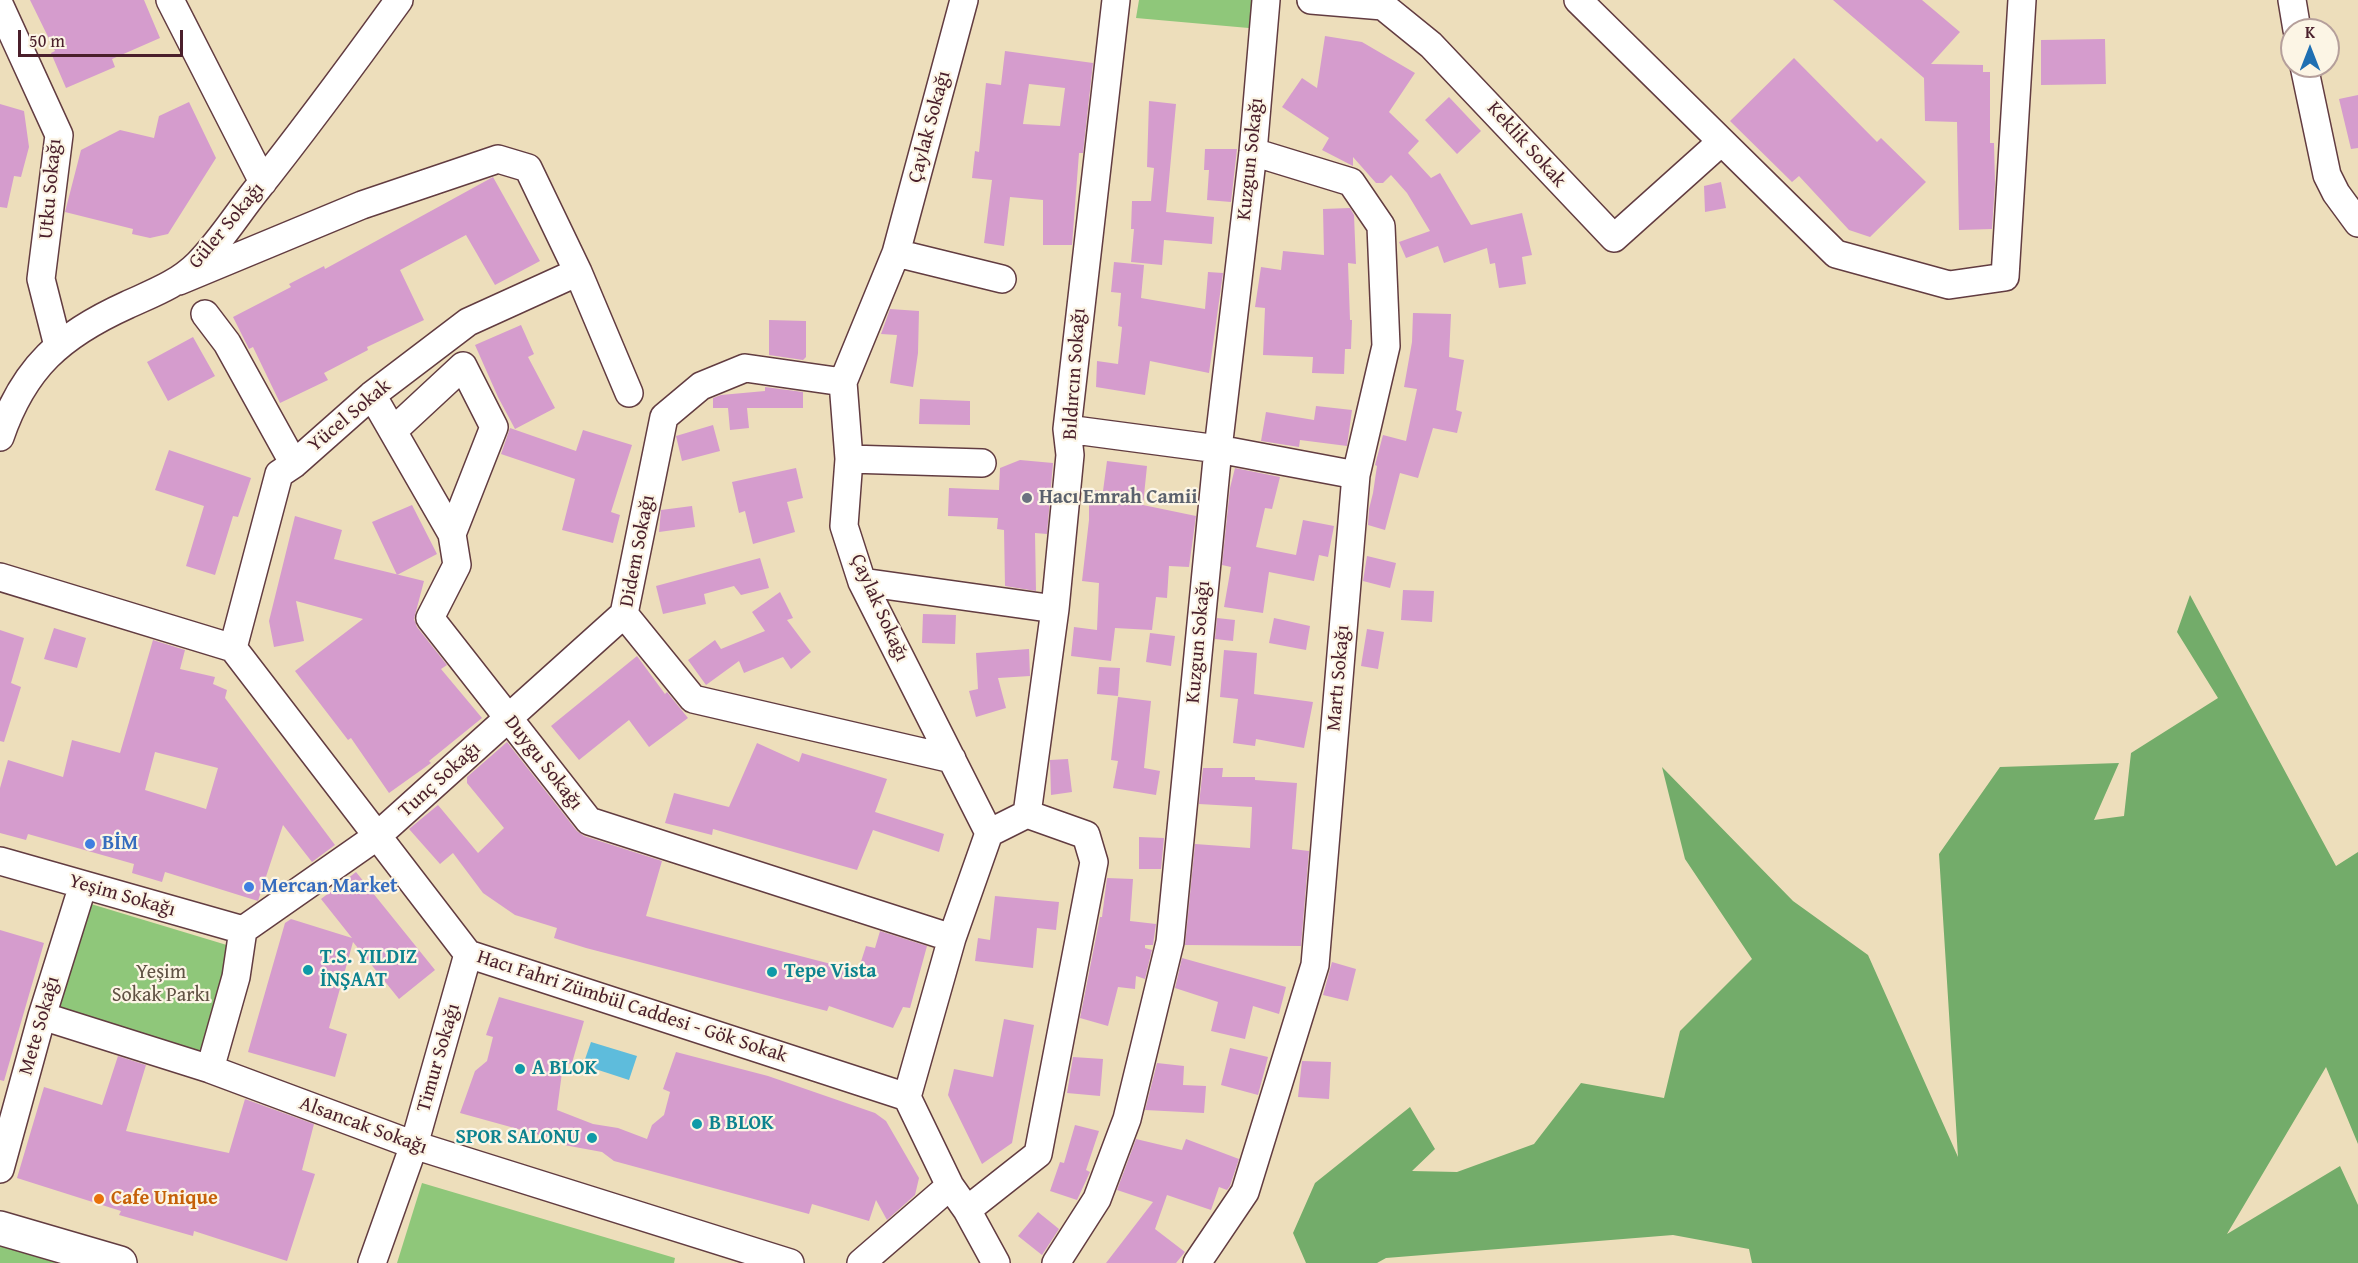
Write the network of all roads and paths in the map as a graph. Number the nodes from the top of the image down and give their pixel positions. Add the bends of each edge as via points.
1 (170, 0) edge
2 (399, 0) edge
3 (964, 0) edge
4 (1116, 0) edge
5 (1266, 0) edge
6 (1311, 0) edge
7 (1578, 0) edge
8 (2022, 0) edge
9 (2295, 1) edge
10 (0, 6) edge
11 (2296, 18) edge
12 (2307, 78) edge
13 (1720, 142) junction
14 (1253, 152) junction
15 (263, 182) junction
16 (2358, 223) edge
17 (896, 253) junction
18 (578, 272) junction
19 (1002, 279) dead end
20 (178, 281) junction
21 (205, 314) dead end
22 (58, 346) junction
23 (463, 366) joint
24 (843, 382) junction
25 (11, 384) edge
26 (629, 393) dead end
27 (372, 395) junction
28 (1066, 429) junction
29 (394, 430) junction
30 (0, 437) edge
31 (1218, 450) junction
32 (849, 459) junction
33 (982, 463) dead end
34 (294, 465) junction
35 (1356, 475) junction
36 (453, 534) junction
37 (0, 577) edge
38 (862, 582) junction
39 (1055, 609) junction
40 (624, 614) junction
41 (232, 648) junction
42 (509, 719) junction
43 (952, 759) junction
44 (1027, 814) junction
45 (989, 833) junction
46 (376, 837) junction
47 (0, 861) edge
48 (83, 885) junction
49 (243, 930) junction
50 (952, 938) junction
51 (468, 954) junction
52 (42, 1017) junction
53 (210, 1070) junction
54 (907, 1097) junction
55 (414, 1145) junction
56 (0, 1169) edge
57 (950, 1186) junction
58 (967, 1210) junction
59 (0, 1228) edge
60 (120, 1263) edge
61 (372, 1263) edge
62 (790, 1263) edge
63 (861, 1263) edge
64 (996, 1263) edge
65 (1056, 1263) edge
66 (1197, 1263) edge

1 - 15 street
2 - 15 street, Güler Sokağı
3 - 17 street, Çaylak Sokağı
4 - 28 street, Bıldırcın Sokağı
5 - 14 street, Kuzgun Sokağı
6 - 13 street, Keklik Sokak via 1383,6 1431,45 1614,238
7 - 13 street
8 - 13 street via 2005,277 1949,285 1836,254
9 - 11 street
10 - 22 street, Utku Sokağı via 59,135 41,279
12 - 16 street via 2327,175
14 - 31 street, Kuzgun Sokağı
14 - 35 street, Martı Sokağı via 1351,182 1381,226 1386,346
15 - 20 street, Güler Sokağı via 199,263
17 - 19 street
17 - 24 street, Çaylak Sokağı
18 - 20 street via 528,168 498,159 362,205
18 - 26 street
18 - 27 street, Yücel Sokak via 468,322
20 - 22 street, Güler Sokağı via 88,323
21 - 34 street via 227,343
22 - 25 street, Güler Sokağı
23 - 29 street, Yücel Sokak
23 - 36 street, Duygu Sokağı via 494,427
24 - 32 street, Çaylak Sokağı
24 - 40 street, Didem Sokağı via 745,368 701,386 664,417
25 - 30 street, Güler Sokağı via 11,405
27 - 29 street
27 - 34 street, Yücel Sokak
28 - 31 street
28 - 39 street, Bıldırcın Sokağı via 1070,455
29 - 36 street
31 - 35 street
31 - 65 street, Kuzgun Sokağı via 1170,942 1127,1119 1097,1199
32 - 33 street
32 - 38 street, Çaylak Sokağı via 844,526
34 - 41 street, Yücel Sokak via 279,474
35 - 66 street, Martı Sokağı via 1315,965 1245,1192
36 - 42 street, Duygu Sokağı via 457,565 430,618
37 - 41 street
38 - 39 street
38 - 43 street, Çaylak Sokağı
39 - 44 street, Bıldırcın Sokağı
40 - 42 street, Tunç Sokağı
40 - 43 street, Didem Sokağı via 693,699
41 - 46 street, Hacı Fahri Zümbül Caddesi - Gök Sokak
42 - 46 street, Tunç Sokağı
42 - 50 street, Duygu Sokağı via 589,821
43 - 45 street, Çaylak Sokağı
44 - 45 street
44 - 58 street via 1086,835 1094,862 1038,1154
45 - 50 street
46 - 49 street, Tunç Sokağı
46 - 51 street, Hacı Fahri Zümbül Caddesi - Gök Sokak
47 - 48 street, Yeşim Sokağı
48 - 49 street, Yeşim Sokağı
48 - 52 street, Mete Sokağı
49 - 53 street via 236,977
50 - 54 street
51 - 54 street, Hacı Fahri Zümbül Caddesi - Gök Sokak
51 - 55 street, Timur Sokağı
52 - 53 street, Alsancak Sokağı
52 - 56 street, Mete Sokağı
53 - 55 street, Alsancak Sokağı
54 - 57 street
55 - 61 street, Timur Sokağı
55 - 62 street, Alsancak Sokağı
57 - 58 street
57 - 63 street
58 - 64 street
59 - 60 main road

